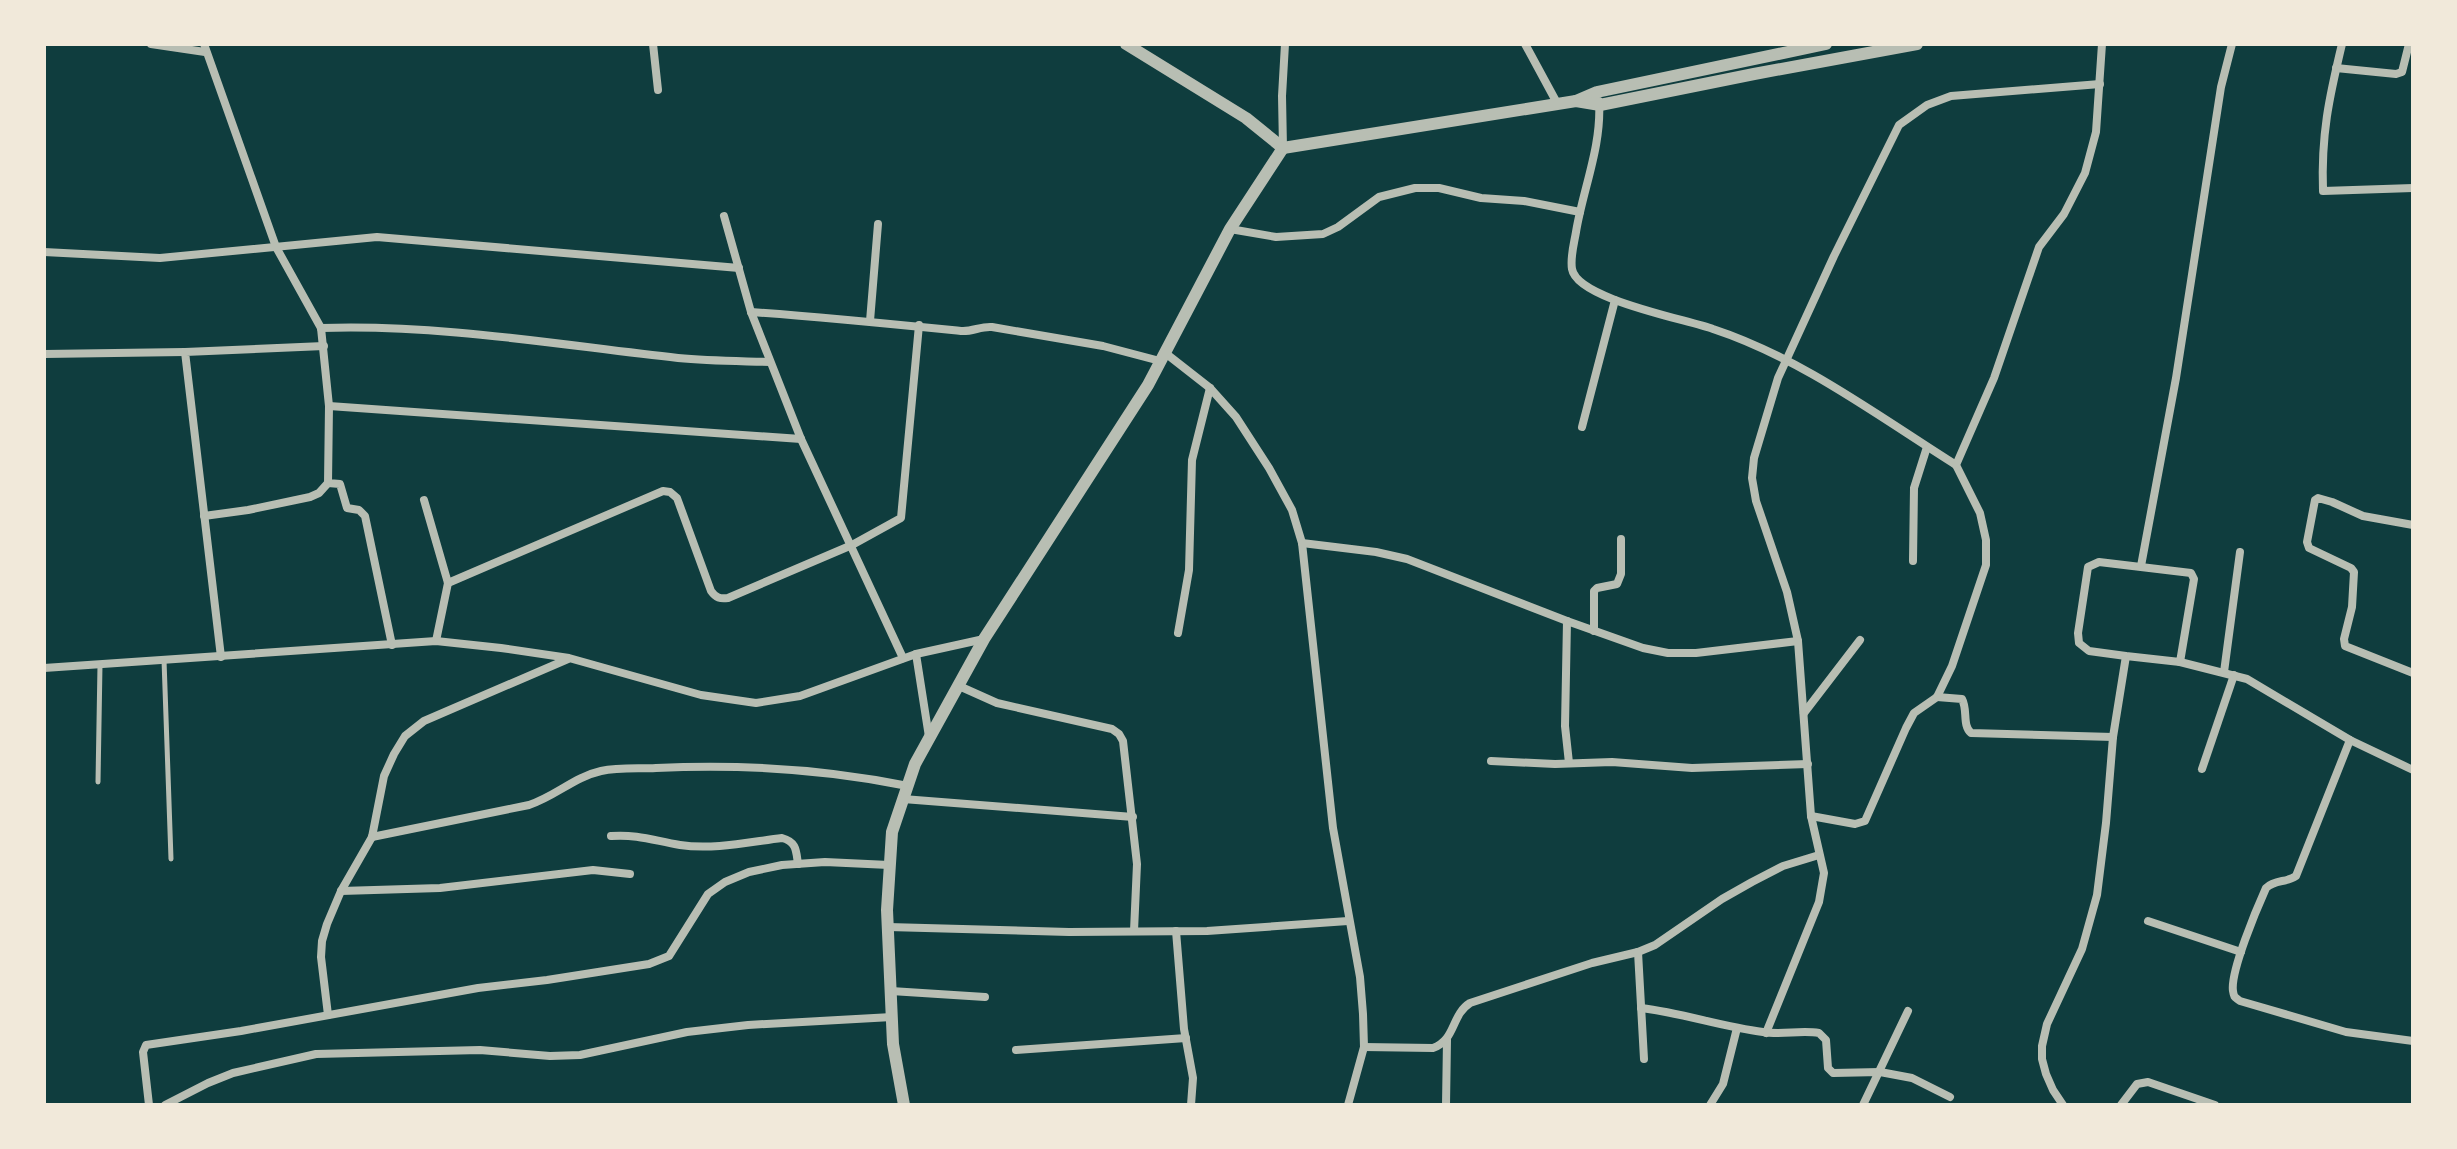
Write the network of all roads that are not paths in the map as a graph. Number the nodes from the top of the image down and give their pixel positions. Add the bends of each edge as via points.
1 (151, 44) edge
2 (653, 44) edge
3 (1126, 44) edge
4 (1285, 44) edge
5 (1525, 44) edge
6 (1826, 44) edge
7 (1917, 44) edge
8 (2102, 44) edge
9 (2232, 44) edge
10 (2342, 44) edge
11 (2409, 44) edge
12 (205, 48) edge
13 (2336, 68) junction
14 (2100, 84) junction
15 (658, 90) dead end
16 (1598, 98) junction
17 (1557, 103) junction
18 (1283, 148) junction
19 (2413, 188) edge
20 (1580, 212) junction
21 (724, 216) dead end
22 (878, 224) dead end
23 (1230, 229) junction
24 (276, 247) junction
25 (44, 252) edge
26 (739, 268) junction
27 (1615, 300) junction
28 (751, 312) junction
29 (870, 321) junction
30 (919, 325) junction
31 (321, 328) junction
32 (324, 346) junction
33 (185, 352) junction
34 (44, 354) edge
35 (1162, 356) junction
36 (1786, 359) junction
37 (770, 362) junction
38 (1210, 388) junction
39 (329, 406) junction
40 (1582, 427) dead end
41 (801, 439) junction
42 (1927, 447) junction
43 (1956, 465) junction
44 (328, 483) junction
45 (424, 500) dead end
46 (204, 516) junction
47 (2413, 525) edge
48 (1621, 539) dead end
49 (1302, 543) junction
50 (852, 545) junction
51 (2240, 552) dead end
52 (1913, 561) dead end
53 (2141, 566) junction
54 (448, 583) junction
55 (1567, 621) junction
56 (1594, 631) junction
57 (1178, 633) dead end
58 (984, 639) junction
59 (1860, 640) dead end
60 (436, 641) junction
61 (1798, 641) junction
62 (392, 645) junction
63 (916, 654) junction
64 (2126, 656) junction
65 (221, 657) junction
66 (569, 658) junction
67 (903, 658) junction
68 (164, 660) junction
69 (2180, 662) junction
70 (100, 665) junction
71 (44, 668) edge
72 (2224, 672) junction
73 (2413, 673) edge
74 (2234, 675) junction
75 (959, 686) junction
76 (1937, 697) junction
77 (1804, 714) junction
78 (2113, 737) junction
79 (930, 738) junction
80 (2350, 740) junction
81 (1491, 761) dead end
82 (1569, 763) junction
83 (1808, 764) junction
84 (2202, 769) dead end
85 (2413, 770) edge
86 (98, 782) dead end
87 (905, 792) junction
88 (1811, 816) junction
89 (1133, 817) junction
90 (611, 836) dead end
91 (372, 837) junction
92 (1819, 855) junction
93 (171, 859) dead end
94 (798, 864) junction
95 (889, 865) junction
96 (630, 874) dead end
97 (341, 891) junction
98 (1348, 921) junction
99 (2148, 921) dead end
100 (888, 927) junction
101 (1134, 931) junction
102 (1176, 931) junction
103 (1638, 952) junction
104 (2241, 952) junction
105 (891, 991) junction
106 (985, 997) dead end
107 (1641, 1008) junction
108 (1908, 1011) dead end
109 (328, 1015) junction
110 (892, 1017) junction
111 (1737, 1028) junction
112 (1766, 1033) junction
113 (1186, 1038) junction
114 (1447, 1040) junction
115 (2413, 1041) edge
116 (1364, 1047) junction
117 (1016, 1050) dead end
118 (1644, 1059) dead end
119 (1880, 1072) junction
120 (1950, 1097) dead end
121 (149, 1105) edge
122 (165, 1105) edge
123 (904, 1105) edge
124 (1191, 1105) edge
125 (1348, 1105) edge
126 (1446, 1105) edge
127 (1710, 1105) edge
128 (1863, 1105) edge
129 (2063, 1105) edge
130 (2121, 1105) edge
131 (2215, 1105) edge

1 - 12 street
2 - 15 street
3 - 18 street via 1246,118
4 - 18 street
5 - 17 street
6 - 16 street
7 - 16 street
8 - 14 street
9 - 53 street
10 - 13 street
11 - 13 street via 2402,72 2396,74
12 - 24 street
13 - 19 street via 2327,104 2323,191
14 - 36 street via 1951,96 1899,125
14 - 43 street via 2096,132 2085,173 2039,247 1994,378
16 - 17 street
16 - 20 street via 1593,164
17 - 18 street
18 - 23 street
20 - 23 street via 1415,188 1379,197 1323,234 1276,237
20 - 27 street via 1572,269 1585,286
21 - 26 street
22 - 29 street
23 - 35 street
24 - 25 street via 160,258
24 - 26 street via 377,237
24 - 31 street
26 - 28 street
27 - 36 street via 1715,329
27 - 40 street
28 - 29 street
28 - 37 street
29 - 30 street
30 - 35 street via 966,332 992,327
30 - 50 street via 901,518
31 - 32 street
31 - 37 street via 532,339 681,358
32 - 33 street
32 - 39 street
33 - 34 street
33 - 46 street
35 - 38 street
35 - 58 street
36 - 42 street
36 - 61 street via 1752,478
37 - 41 street
38 - 49 street via 1269,468 1292,510
38 - 57 street via 1192,460 1189,570
39 - 41 street
39 - 44 street
41 - 50 street
42 - 43 street
42 - 52 street via 1914,488
43 - 76 street via 1980,513 1986,565
44 - 46 street via 310,497
44 - 62 street via 340,484 347,508 365,516
45 - 54 street
46 - 65 street
47 - 73 street via 2363,516 2318,498 2307,542 2354,572 2345,646
48 - 56 street via 1617,584 1594,591
49 - 55 street via 1407,559
49 - 98 street
50 - 54 street via 720,598 711,591 677,498 663,491
50 - 67 street
51 - 72 street
53 - 64 street via 2099,562 2086,573 2079,643 2089,651
53 - 69 street via 2193,576
54 - 60 street
55 - 56 street
55 - 82 street
56 - 61 street via 1668,653
58 - 63 street
58 - 75 street
59 - 77 street
60 - 62 street
60 - 66 street
61 - 77 street
62 - 65 street
63 - 67 street
63 - 79 street
64 - 69 street
64 - 78 street
65 - 68 street
66 - 67 street via 701,695 756,703 800,696
66 - 91 street via 424,721 405,736 384,776
68 - 70 street
68 - 93 lane
69 - 72 street
70 - 71 street
70 - 86 lane
72 - 74 street
74 - 80 street
74 - 84 street
75 - 79 street
75 - 89 street via 997,703 1119,734
76 - 78 street via 1962,699 1971,733
76 - 88 street via 1914,713 1865,821
77 - 83 street
78 - 129 street via 2097,895 2082,949 2042,1046 2046,1074
79 - 87 street
80 - 85 street
80 - 104 street via 2296,876 2266,888
81 - 82 street
82 - 83 street via 1692,768
83 - 88 street
87 - 89 street
87 - 91 street via 851,775 803,770 604,770 529,805
87 - 95 street via 892,832
88 - 92 street
89 - 101 street
90 - 94 street via 696,846 782,838 796,846
91 - 97 street
92 - 103 street via 1752,882
92 - 112 street via 1824,873 1819,902
94 - 95 street
94 - 109 street via 725,882 708,894 677,946 658,961
95 - 100 street
96 - 97 street via 603,870 440,888
97 - 109 street via 322,941
98 - 102 street
98 - 116 street via 1360,977
99 - 104 street
100 - 101 street
100 - 105 street
101 - 102 street
102 - 113 street
103 - 107 street
103 - 114 street via 1470,1003 1457,1015
104 - 115 street via 2232,988 2240,1001 2346,1032
105 - 106 street
105 - 110 street
107 - 111 street
107 - 118 street
108 - 119 street
109 - 121 street via 146,1045
110 - 122 street via 687,1032 580,1055 480,1050 316,1054 233,1073
110 - 123 street
111 - 112 street
111 - 127 street via 1723,1084
112 - 119 street via 1824,1036 1833,1073
113 - 117 street
113 - 124 street via 1193,1078
114 - 116 street via 1433,1048
114 - 126 street
116 - 125 street
119 - 120 street via 1912,1078
119 - 128 street
130 - 131 street via 2137,1084 2148,1082

